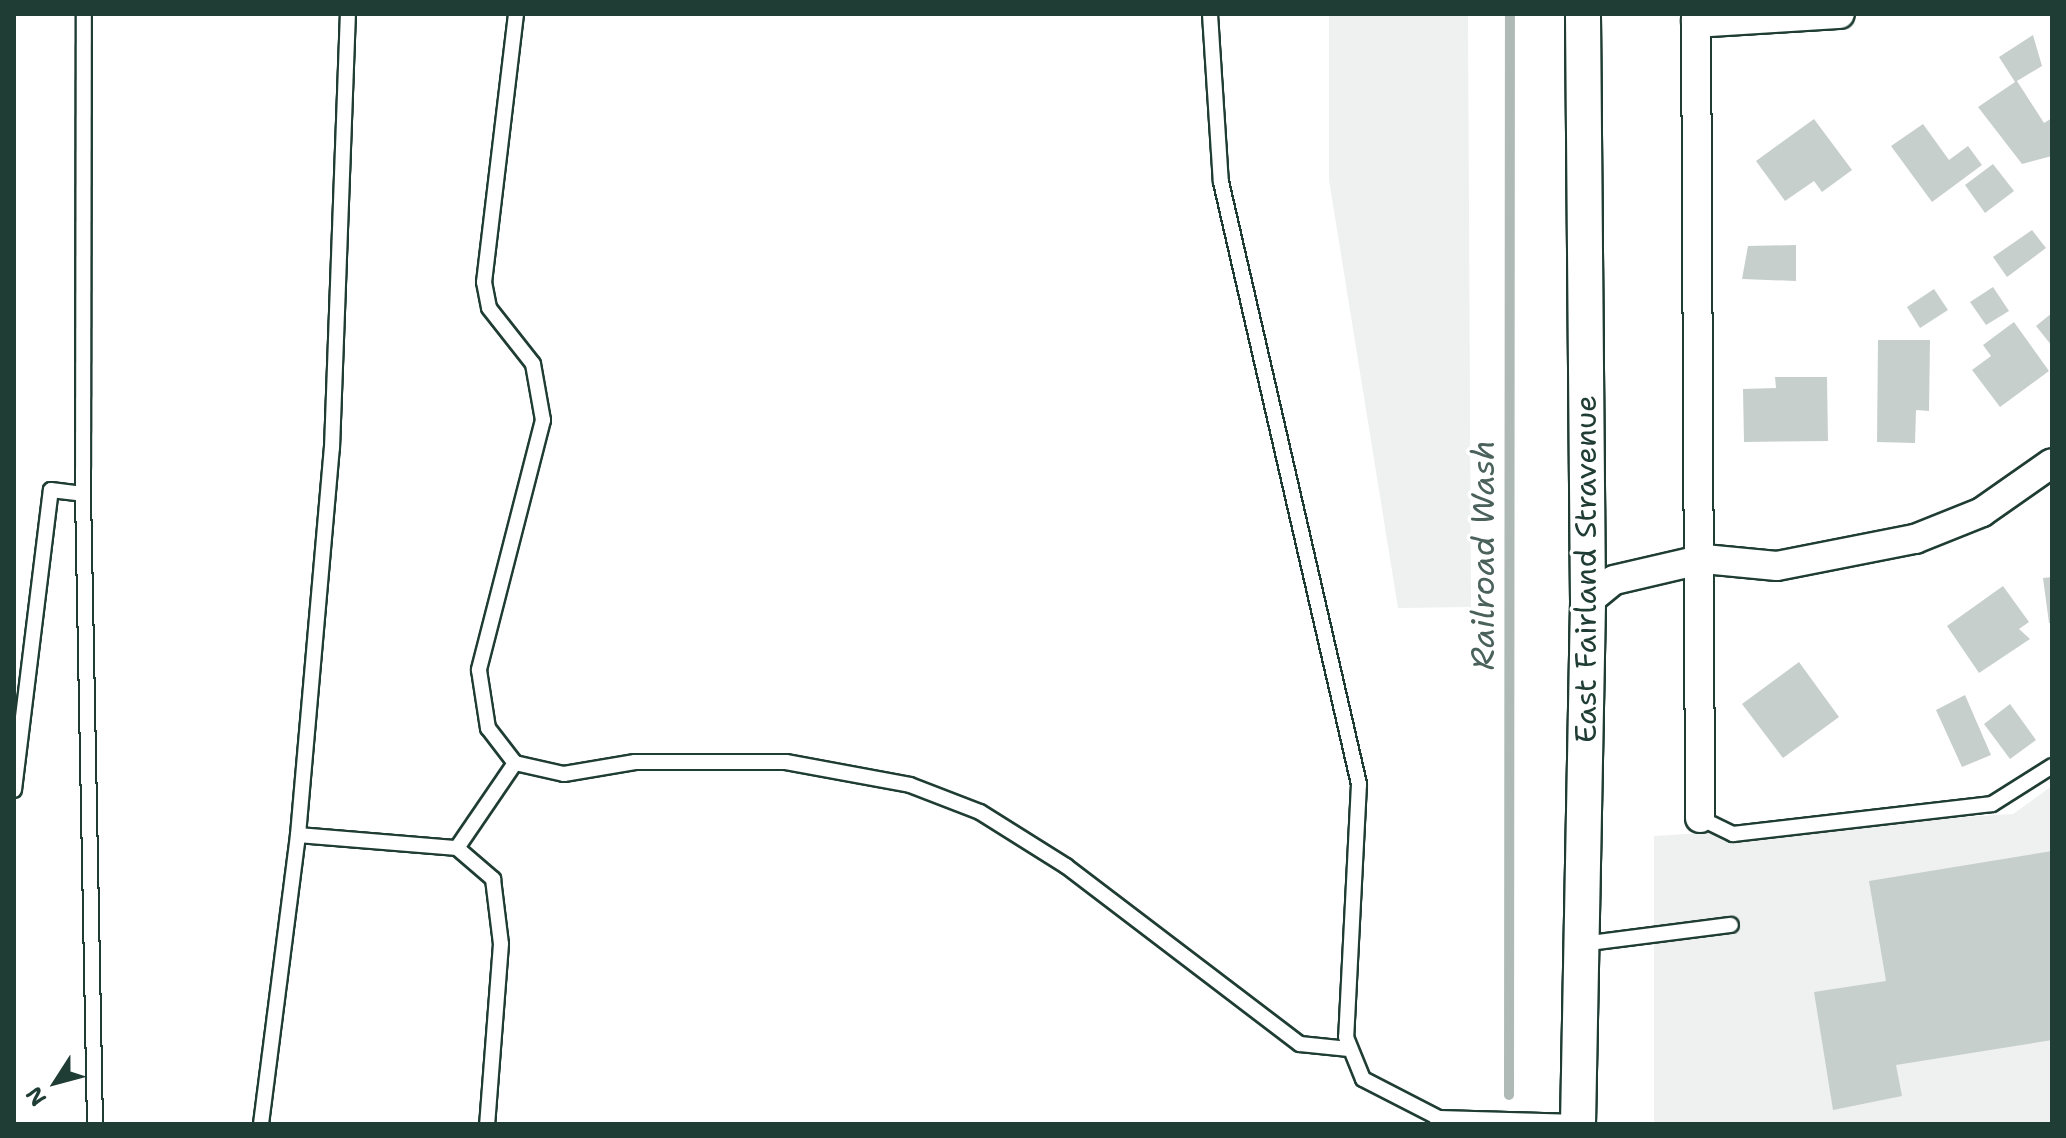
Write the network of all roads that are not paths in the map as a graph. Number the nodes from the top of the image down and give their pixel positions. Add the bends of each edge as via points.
1 (84, 14) edge
2 (348, 14) edge
3 (516, 14) edge
4 (1210, 14) edge
5 (1583, 14) edge
6 (1840, 14) edge
7 (1696, 18) edge
8 (2052, 463) edge
9 (83, 494) junction
10 (1704, 559) junction
11 (1588, 601) junction
12 (515, 763) junction
13 (2052, 766) edge
14 (14, 790) edge
15 (1700, 818) joint
16 (298, 835) junction
17 (457, 848) junction
18 (1731, 925) dead end
19 (1581, 944) junction
20 (1349, 1049) junction
21 (1438, 1121) edge
22 (1578, 1123) edge
23 (95, 1124) edge
24 (261, 1124) edge
25 (487, 1124) edge

1 - 9 lane
2 - 16 lane via 332,448
3 - 12 lane via 484,282 489,308 533,364 543,420 479,670 488,728
4 - 20 lane via 1221,182 1359,784 1345,986
5 - 11 street, East Fairland Stravenue
6 - 7 street
7 - 10 street
8 - 10 street via 1982,512 1915,539 1777,566
9 - 14 lane via 51,490
9 - 23 lane
10 - 11 street via 1614,580
10 - 15 street
11 - 19 street, East Fairland Stravenue
12 - 17 lane
12 - 20 lane via 564,774 635,762 786,762 910,785 980,812 1066,866 1300,1044
13 - 15 lane via 1992,804 1733,834
16 - 17 lane
16 - 24 lane
17 - 25 lane via 493,879 501,944
18 - 19 lane
19 - 22 street, East Fairland Stravenue
20 - 21 lane via 1363,1079
21 - 22 lane

